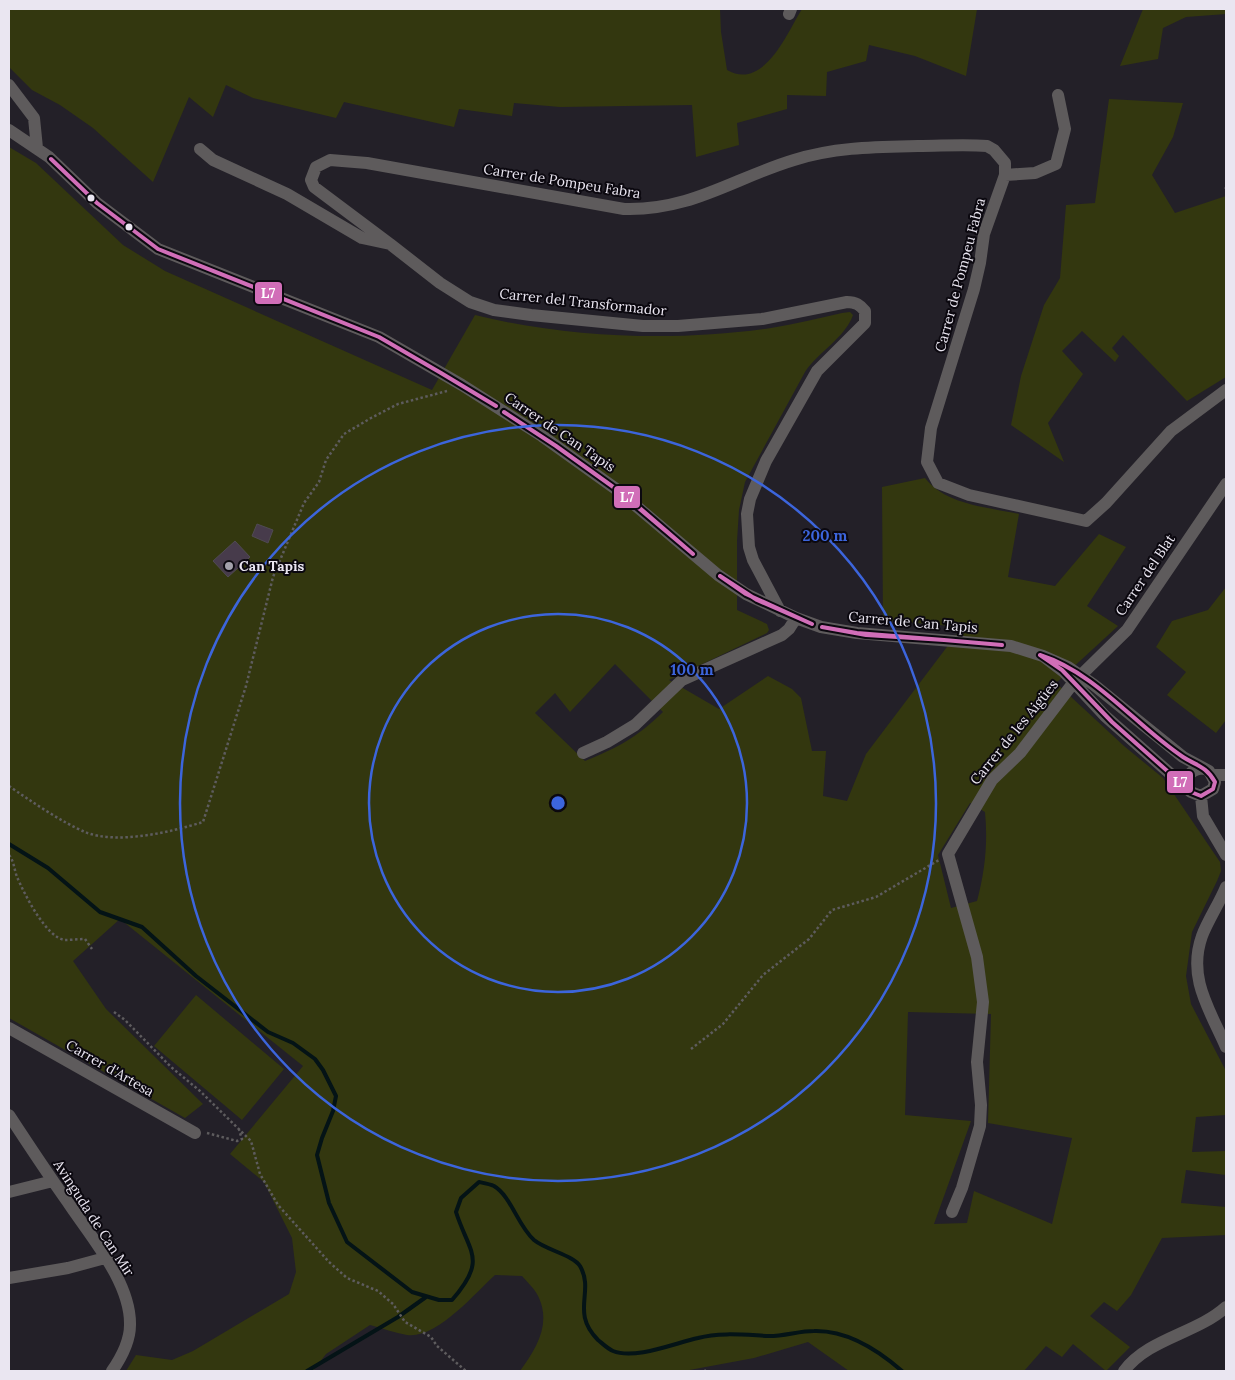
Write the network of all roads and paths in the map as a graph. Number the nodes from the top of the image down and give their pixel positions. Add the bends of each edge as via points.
1 (9, 85) edge
2 (1058, 95) dead end
3 (9, 130) edge
4 (37, 148) junction
5 (200, 149) dead end
6 (1005, 175) junction
7 (390, 244) junction
8 (462, 385) junction
9 (1226, 390) edge
10 (1226, 484) edge
11 (780, 611) junction
12 (796, 618) junction
13 (1078, 679) junction
14 (583, 753) dead end
15 (1208, 771) junction
16 (1226, 775) edge
17 (9, 786) edge
18 (1188, 788) junction
19 (1202, 796) junction
20 (948, 854) junction
21 (9, 855) edge
22 (1226, 855) edge
23 (1226, 887) edge
24 (92, 949) dead end
25 (114, 1012) dead end
26 (9, 1028) edge
27 (1226, 1047) edge
28 (691, 1049) dead end
29 (9, 1115) edge
30 (238, 1127) junction
31 (195, 1133) joint
32 (54, 1181) junction
33 (9, 1192) edge
34 (952, 1212) dead end
35 (105, 1258) junction
36 (9, 1278) edge
37 (1226, 1307) edge
38 (112, 1371) edge
39 (466, 1371) edge
40 (1124, 1371) edge

1 - 4 street via 34,118
2 - 6 street via 1065,129 1056,164 1035,173
3 - 4 street, Carrer de Can Tapis
4 - 8 street, Carrer de Can Tapis via 97,203 158,249 379,337
5 - 7 street, Carrer del Transformador via 219,163 287,194 362,238
6 - 7 street, Carrer de Pompeu Fabra via 1005,163 987,146 874,146 793,160 710,194 665,208 642,210 614,208 367,163 330,160 316,167 311,180 314,186
6 - 9 street, Carrer de Pompeu Fabra via 984,234 974,289 931,428 927,462 938,484 969,495 1086,522 1171,431
7 - 11 street, Carrer del Transformador via 470,302 531,316 678,326 762,319 847,302 861,306 865,311 865,322 817,371 766,462 750,499 747,514 752,560
8 - 11 street, Carrer de Can Tapis via 542,436 616,489 718,576
8 - 17 path via 398,404 371,418 344,434 326,460 319,482 304,503 273,577 246,686 203,822 175,831 96,835 68,824
10 - 13 street, Carrer del Blat via 1138,615
11 - 12 street, Carrer de Can Tapis
12 - 13 street, Carrer de Can Tapis via 821,627 856,633 1011,646 1068,667
12 - 14 street via 782,635 682,680 635,725
13 - 15 street, Carrer de Can Tapis via 1122,705 1183,757
13 - 18 street via 1106,716
13 - 20 street, Carrer de les Aigües via 1020,753 992,780
15 - 16 street
15 - 18 street via 1196,769 1190,774
15 - 19 street via 1214,782 1213,789
18 - 19 street
19 - 22 street via 1203,816
20 - 28 path via 876,897 832,910 809,939 762,975 723,1024
20 - 34 street via 977,957 983,1002 977,1062 980,1126
21 - 24 path via 23,890 50,930 64,940 84,939
23 - 27 street via 1202,935 1196,960 1198,982
25 - 30 path
26 - 31 street, Carrer d'Artesa
29 - 32 street, Avinguda de Can Mir
30 - 31 path via 242,1140 238,1141
30 - 39 path via 251,1141 260,1174 278,1205 324,1256 347,1278 378,1291 393,1304 405,1322 431,1337
32 - 33 street
32 - 35 street, Avinguda de Can Mir
35 - 36 street
35 - 38 street, Avinguda de Can Mir via 125,1295 130,1326 125,1348
37 - 40 street via 1217,1315 1131,1361

